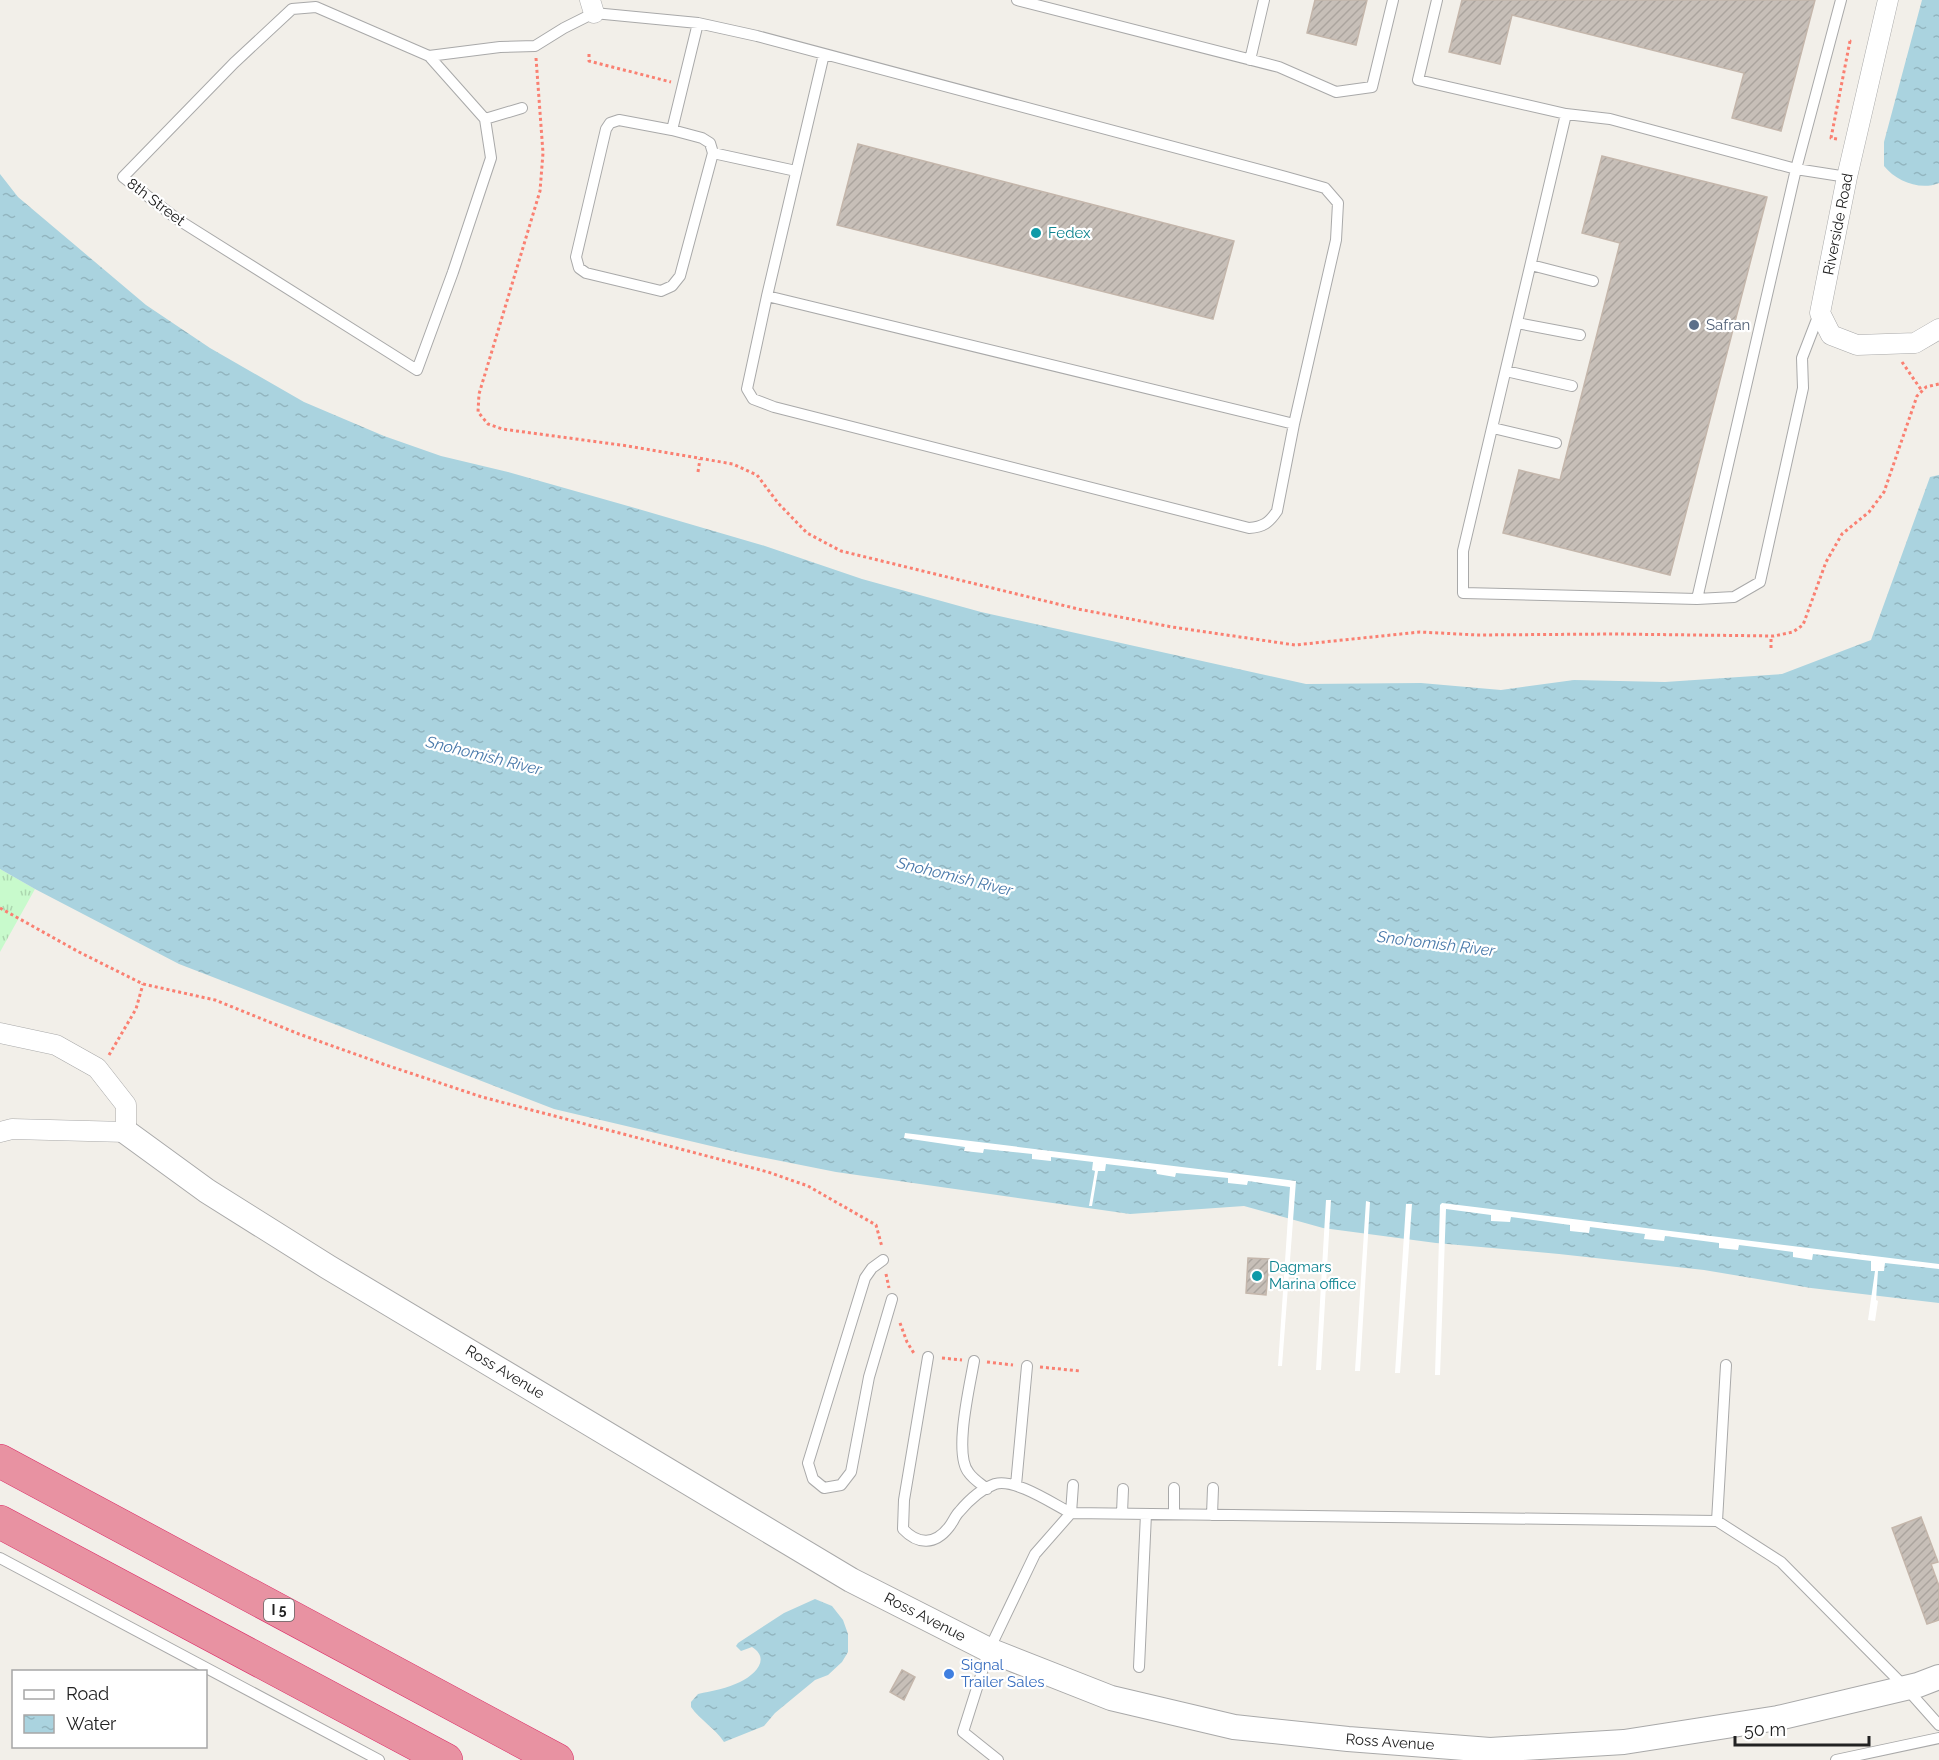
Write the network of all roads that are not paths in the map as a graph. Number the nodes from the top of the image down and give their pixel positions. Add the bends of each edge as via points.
1 (1017, 0) edge
2 (1264, 0) edge
3 (1393, 0) edge
4 (1437, 0) edge
5 (1841, 0) edge
6 (1888, 0) edge
7 (592, 6) edge
8 (698, 23) junction
9 (824, 54) junction
10 (429, 56) junction
11 (1250, 60) junction
12 (522, 108) dead end
13 (1566, 114) junction
14 (485, 119) junction
15 (672, 130) junction
16 (713, 153) junction
17 (1796, 169) junction
18 (796, 171) junction
19 (1847, 177) junction
20 (1531, 265) junction
21 (1593, 281) dead end
22 (767, 296) junction
23 (1820, 313) junction
24 (1517, 323) junction
25 (1939, 329) edge
26 (1580, 335) dead end
27 (1506, 371) junction
28 (1572, 386) dead end
29 (1294, 424) junction
30 (1493, 428) junction
31 (1556, 443) dead end
32 (1697, 599) junction
33 (0, 1033) edge
34 (0, 1132) edge
35 (126, 1132) junction
36 (883, 1260) road end
37 (892, 1299) road end
38 (928, 1357) road end
39 (974, 1361) road end
40 (1726, 1365) dead end
41 (1027, 1366) road end
42 (0, 1461) edge
43 (1016, 1485) junction
44 (1073, 1485) dead end
45 (1174, 1488) dead end
46 (1213, 1488) dead end
47 (987, 1489) junction
48 (1123, 1489) dead end
49 (1071, 1513) junction
50 (1122, 1513) junction
51 (1146, 1514) junction
52 (1174, 1514) junction
53 (1212, 1515) junction
54 (1717, 1521) junction
55 (0, 1522) edge
56 (0, 1558) edge
57 (989, 1650) junction
58 (1139, 1667) dead end
59 (1939, 1677) edge
60 (1906, 1688) junction
61 (1939, 1725) edge
62 (1939, 1738) edge
63 (1894, 1748) junction
64 (1536, 1753) edge
65 (379, 1760) edge
66 (446, 1760) edge
67 (557, 1760) edge
68 (998, 1760) edge
69 (1836, 1760) edge
70 (1888, 1760) edge

1 - 11 lane
2 - 11 lane
3 - 11 lane via 1372,87 1336,92 1279,67
4 - 13 lane via 1418,80
5 - 17 lane
6 - 19 street, Riverside Road
7 - 8 lane
7 - 10 lane via 535,46
8 - 9 lane
8 - 15 lane
9 - 18 lane
9 - 29 lane via 1325,188 1338,203 1336,240
10 - 14 lane
10 - 14 lane, 8th Street via 316,7 292,9 123,177 177,219 417,370 491,158
12 - 14 lane
13 - 17 lane via 1610,120
13 - 20 lane
15 - 16 lane via 702,138 710,143
15 - 16 lane via 619,120 606,129 576,257 579,268 586,273 661,291 672,286 680,276
16 - 18 lane
17 - 19 lane
17 - 32 lane
18 - 22 lane
19 - 23 street, Riverside Road
20 - 21 lane
20 - 24 lane
22 - 29 lane
22 - 29 lane via 747,388 753,399 1249,528 1261,527 1277,511
23 - 25 street via 1831,335 1857,345 1915,343
23 - 32 lane via 1803,358 1803,388 1760,582 1734,597
24 - 26 lane
24 - 27 lane
27 - 28 lane
27 - 30 lane
30 - 31 lane
30 - 32 lane via 1463,550 1463,593
33 - 35 street via 56,1046 99,1070 126,1105
34 - 35 street
35 - 57 street, Ross Avenue via 207,1191 492,1365 851,1580
36 - 37 lane via 865,1278 808,1463 813,1479 824,1488 841,1485 851,1472 869,1377
38 - 47 lane via 904,1500 903,1529 912,1539 926,1542 936,1538 948,1529 974,1495
39 - 47 lane via 961,1457 968,1473
40 - 54 lane
41 - 43 lane
42 - 67 highway, I 5
43 - 47 lane via 996,1483
43 - 49 lane
44 - 49 lane
45 - 52 lane
46 - 53 lane
48 - 50 lane
49 - 50 lane
49 - 57 lane via 1035,1554
50 - 51 lane
51 - 52 lane
51 - 58 lane
52 - 53 lane
53 - 54 lane
54 - 60 lane via 1781,1562
55 - 66 highway
56 - 65 lane
57 - 64 street, Ross Avenue via 1111,1698 1234,1727
57 - 68 lane via 963,1732
59 - 60 street, Ross Avenue
60 - 61 lane
60 - 64 street, Ross Avenue via 1778,1718
62 - 63 lane
63 - 69 lane
63 - 70 lane

